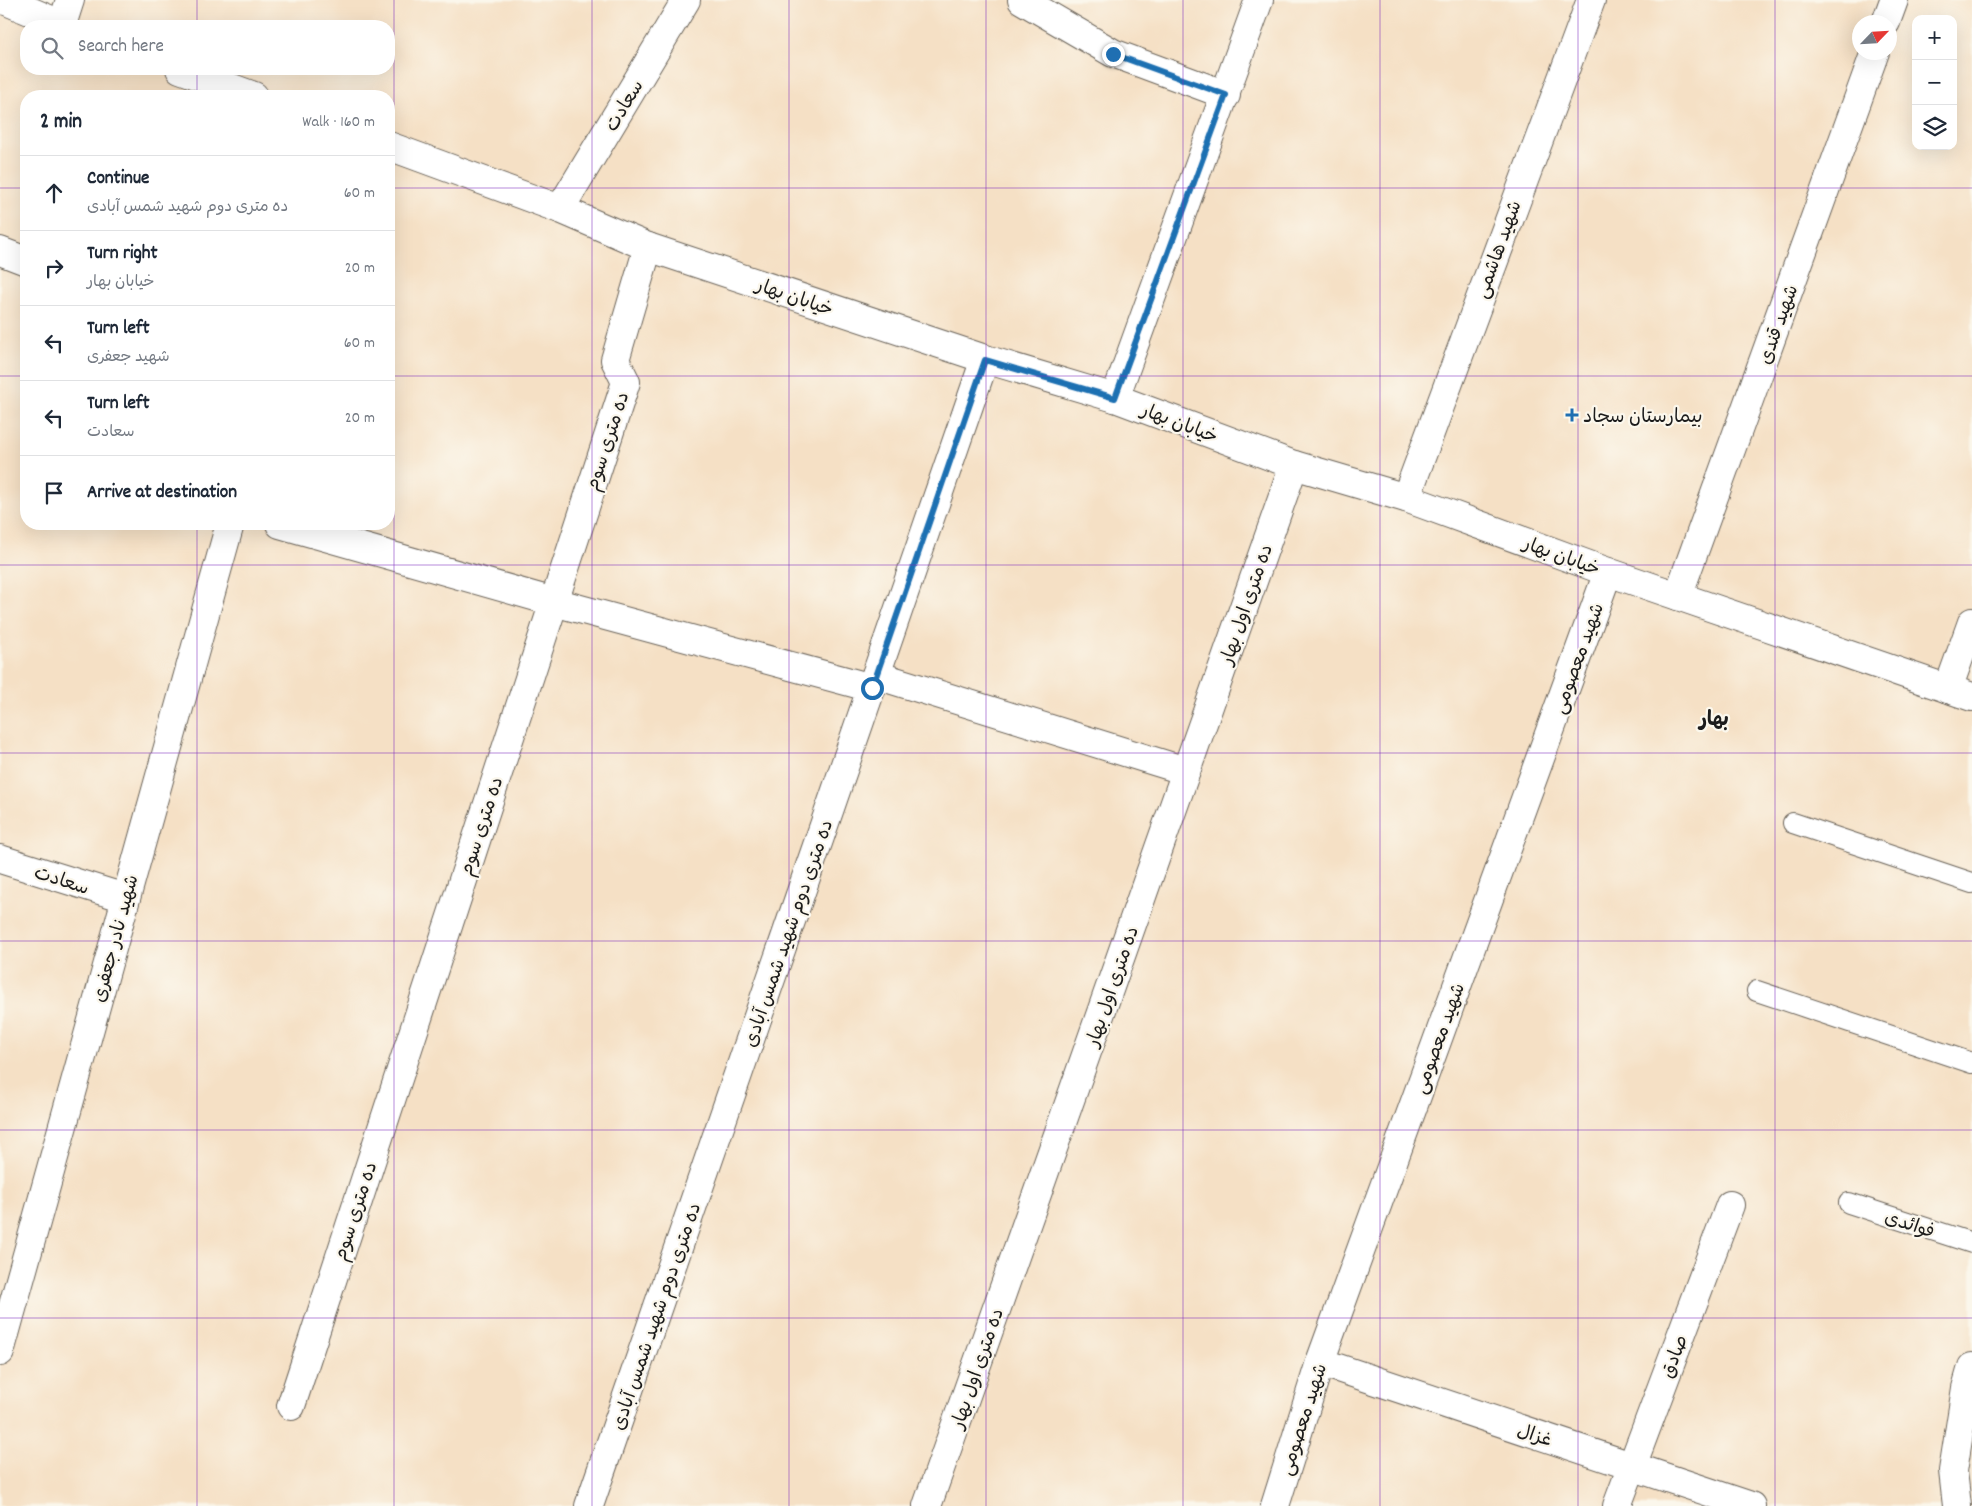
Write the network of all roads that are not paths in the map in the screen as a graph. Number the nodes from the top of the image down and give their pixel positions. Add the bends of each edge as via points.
1 (4, 0) edge
2 (686, 0) edge
3 (1022, 0) edge
4 (1259, 0) edge
5 (1591, 0) edge
6 (1894, 0) edge
7 (1889, 15) edge
8 (66, 17) edge
9 (1872, 60) edge
10 (196, 75) edge
11 (238, 90) edge
12 (1226, 95) junction
13 (395, 148) edge
14 (560, 209) junction
15 (648, 247) junction
16 (0, 251) edge
17 (20, 259) edge
18 (985, 360) junction
19 (1115, 398) junction
20 (1294, 465) junction
21 (1406, 498) junction
22 (228, 530) edge
23 (301, 530) edge
24 (1608, 572) junction
25 (1678, 596) junction
26 (554, 602) junction
27 (1972, 622) edge
28 (874, 682) junction
29 (1960, 693) edge
30 (1186, 771) junction
31 (1793, 823) dead end
32 (0, 859) edge
33 (1972, 882) edge
34 (125, 898) junction
35 (1757, 991) dead end
36 (1972, 1063) edge
37 (1849, 1203) dead end
38 (1730, 1205) dead end
39 (1972, 1243) edge
40 (0, 1352) edge
41 (1320, 1362) junction
42 (1970, 1382) edge
43 (291, 1406) dead end
44 (1632, 1466) junction
45 (589, 1506) edge
46 (927, 1506) edge
47 (1275, 1506) edge
48 (1616, 1506) edge
49 (1751, 1506) edge
50 (1958, 1506) edge

1 - 8 street
2 - 14 street, سعادت
3 - 12 street via 1113,54
4 - 12 street
5 - 21 street, شهید هاشمی
6 - 7 street
9 - 25 street, شهید قندی
10 - 11 street
12 - 19 street
13 - 14 street, خیابان بهار
14 - 15 street, خیابان بهار
15 - 18 street, خیابان بهار
15 - 26 street, ده متری سوم via 616,360 626,382
16 - 17 street
18 - 19 street, خیابان بهار
18 - 28 street, ده متری دوم شهید شمس آبادی
19 - 20 street, خیابان بهار
20 - 21 street, خیابان بهار
20 - 30 street, ده متری اول بهار
21 - 24 street, خیابان بهار
22 - 34 street, شهید نادر جعفری
23 - 26 street
24 - 25 street, خیابان بهار
24 - 41 street, شهید معصومی
25 - 29 street, خیابان بهار
26 - 28 street
26 - 43 street, ده متری سوم
27 - 29 street
28 - 30 street
28 - 45 street, ده متری دوم شهید شمس آبادی
30 - 46 street, ده متری اول بهار
31 - 33 lane
32 - 34 street, سعادت
34 - 40 street, شهید نادر جعفری
35 - 36 lane
37 - 39 lane, فوائدی
38 - 44 street, صادق
41 - 44 street, غزال
41 - 47 street, شهید معصومی
42 - 50 street via 1953,1471
44 - 48 street, صادق
44 - 49 street, غزال

